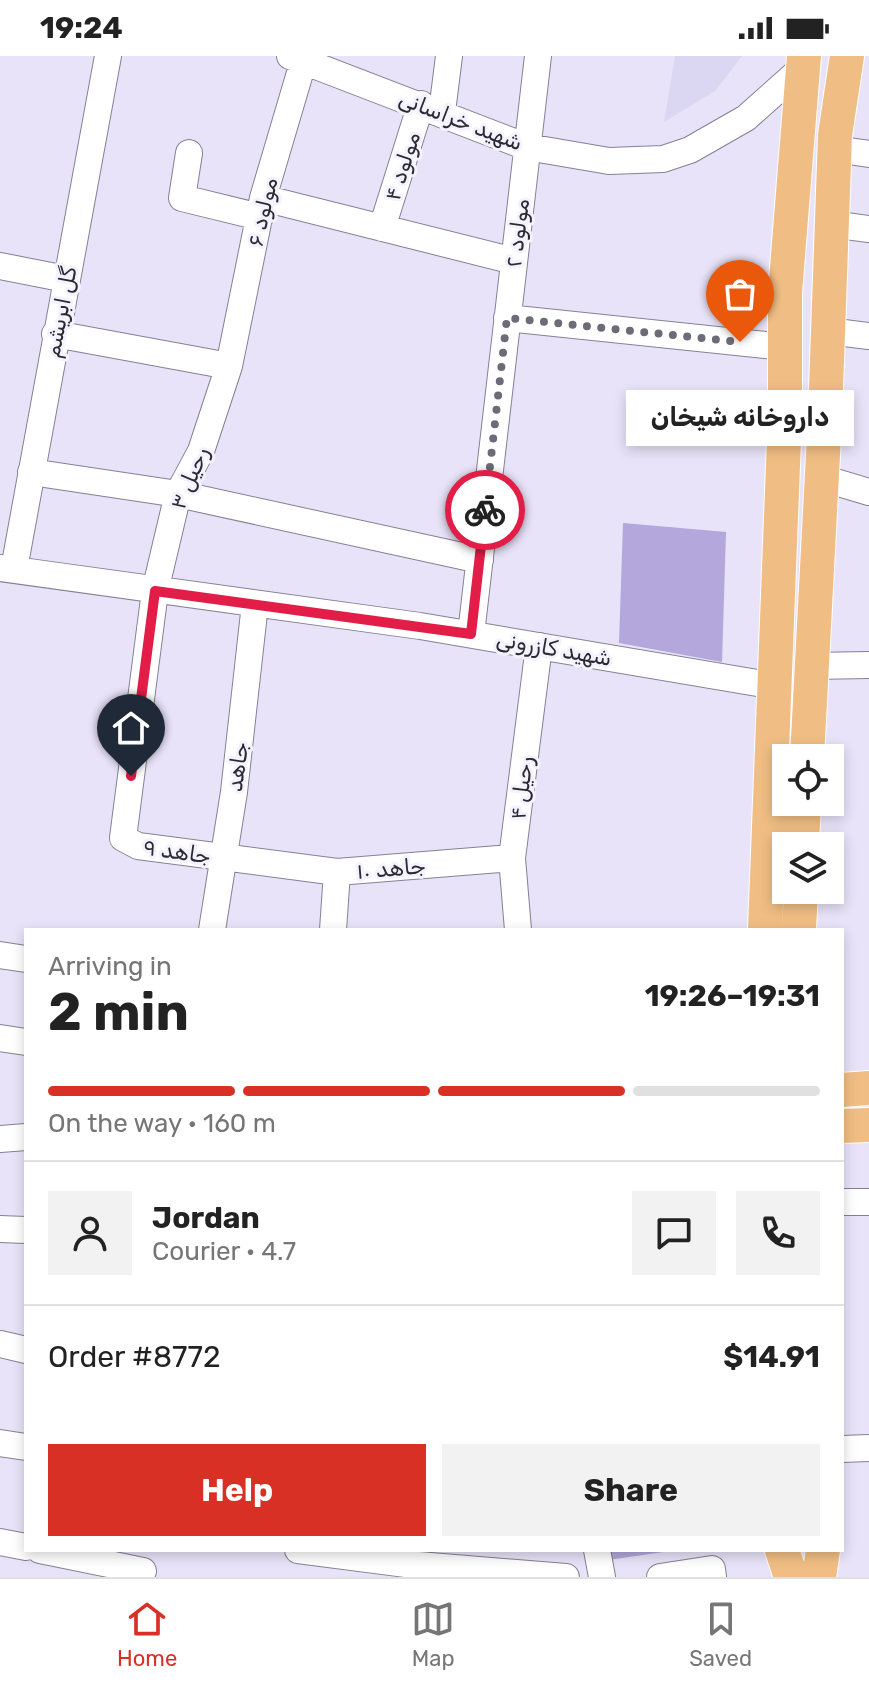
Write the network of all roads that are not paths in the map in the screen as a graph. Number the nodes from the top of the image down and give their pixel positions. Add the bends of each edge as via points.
1 (108, 56) edge
2 (449, 56) edge
3 (538, 56) edge
4 (847, 56) edge
5 (300, 58) edge
6 (803, 62) edge
7 (432, 108) junction
8 (527, 147) junction
9 (834, 149) junction
10 (189, 153) dead end
11 (869, 154) edge
12 (262, 207) junction
13 (831, 224) junction
14 (382, 228) junction
15 (869, 229) edge
16 (514, 261) junction
17 (0, 266) edge
18 (66, 279) junction
19 (507, 318) junction
20 (828, 331) junction
21 (55, 334) junction
22 (869, 336) edge
23 (785, 347) junction
24 (229, 366) junction
25 (31, 472) junction
26 (822, 478) junction
27 (869, 492) edge
28 (178, 494) junction
29 (480, 560) junction
30 (7, 568) edge
31 (155, 591) junction
32 (255, 604) junction
33 (471, 634) junction
34 (539, 646) junction
35 (869, 665) edge
36 (811, 666) junction
37 (775, 686) junction
38 (808, 744) edge
39 (131, 844) joint
40 (223, 858) junction
41 (512, 858) junction
42 (337, 872) junction
43 (800, 904) edge
44 (212, 928) edge
45 (333, 928) edge
46 (518, 928) edge
47 (765, 928) edge
48 (799, 928) edge
49 (0, 955) edge
50 (24, 959) edge
51 (0, 1038) edge
52 (24, 1042) edge
53 (869, 1088) edge
54 (844, 1090) edge
55 (869, 1125) edge
56 (844, 1126) edge
57 (24, 1137) edge
58 (0, 1139) edge
59 (844, 1202) edge
60 (869, 1202) edge
61 (0, 1229) edge
62 (24, 1230) edge
63 (0, 1344) edge
64 (24, 1350) edge
65 (0, 1443) edge
66 (24, 1447) edge
67 (869, 1448) edge
68 (844, 1449) edge
69 (0, 1542) edge
70 (24, 1547) edge
71 (53, 1552) edge
72 (305, 1552) edge
73 (322, 1552) edge
74 (597, 1552) edge
75 (783, 1552) edge
76 (823, 1552) edge
77 (408, 1557) edge
78 (143, 1566) edge
79 (713, 1573) edge
80 (304, 1577) edge
81 (566, 1577) edge
82 (602, 1577) edge
83 (660, 1577) edge
84 (791, 1577) edge
85 (819, 1577) edge

1 - 18 street, گل ابریشم
2 - 7 street, مولود ۴
3 - 8 street, مولود ۲
4 - 9 main road
5 - 7 street, شهید خراسانی
5 - 12 street, مولود ۶
6 - 8 street, شهید خراسانی via 726,132 663,159 609,161
6 - 23 main road
7 - 8 street, شهید خراسانی
7 - 14 street, مولود ۴
8 - 16 street, مولود ۲
9 - 11 street
9 - 13 main road
10 - 12 street via 182,198
12 - 14 street
12 - 24 street, مولود ۶
13 - 15 street
13 - 20 main road
14 - 16 street
16 - 19 street, مولود ۲
17 - 18 street
18 - 21 street, گل ابریشم
19 - 23 street
19 - 29 street, مولود ۲
20 - 22 street
20 - 26 main road
21 - 24 street
21 - 25 street, گل ابریشم
23 - 37 main road
24 - 28 street, رحیل ۳ via 201,451
25 - 28 street
25 - 30 street, گل ابریشم
26 - 27 street
26 - 36 main road
28 - 29 street
28 - 31 street, رحیل ۳
29 - 33 street, مولود ۲
30 - 31 street, شهید کازرونی
31 - 32 street, شهید کازرونی
31 - 39 street, رحیل ۳ via 123,838
32 - 33 street, شهید کازرونی
32 - 40 street, جاهد
33 - 34 street, شهید کازرونی
34 - 37 street, شهید کازرونی
34 - 41 street, رحیل ۴
35 - 36 street
36 - 38 main road
37 - 47 main road
39 - 40 street, جاهد ۹
40 - 42 street, جاهد ۱۰
40 - 44 street, جاهد
41 - 42 street, جاهد ۱۰
41 - 46 street, رحیل ۴
42 - 45 street
43 - 48 main road
49 - 50 street
51 - 52 street
53 - 54 main road
55 - 56 main road
57 - 58 street
59 - 60 street
61 - 62 street
63 - 64 street
65 - 66 street
67 - 68 street
69 - 70 street
71 - 78 street
72 - 80 street
73 - 77 street
74 - 82 street
75 - 84 main road
76 - 85 main road
77 - 81 street
79 - 83 street

